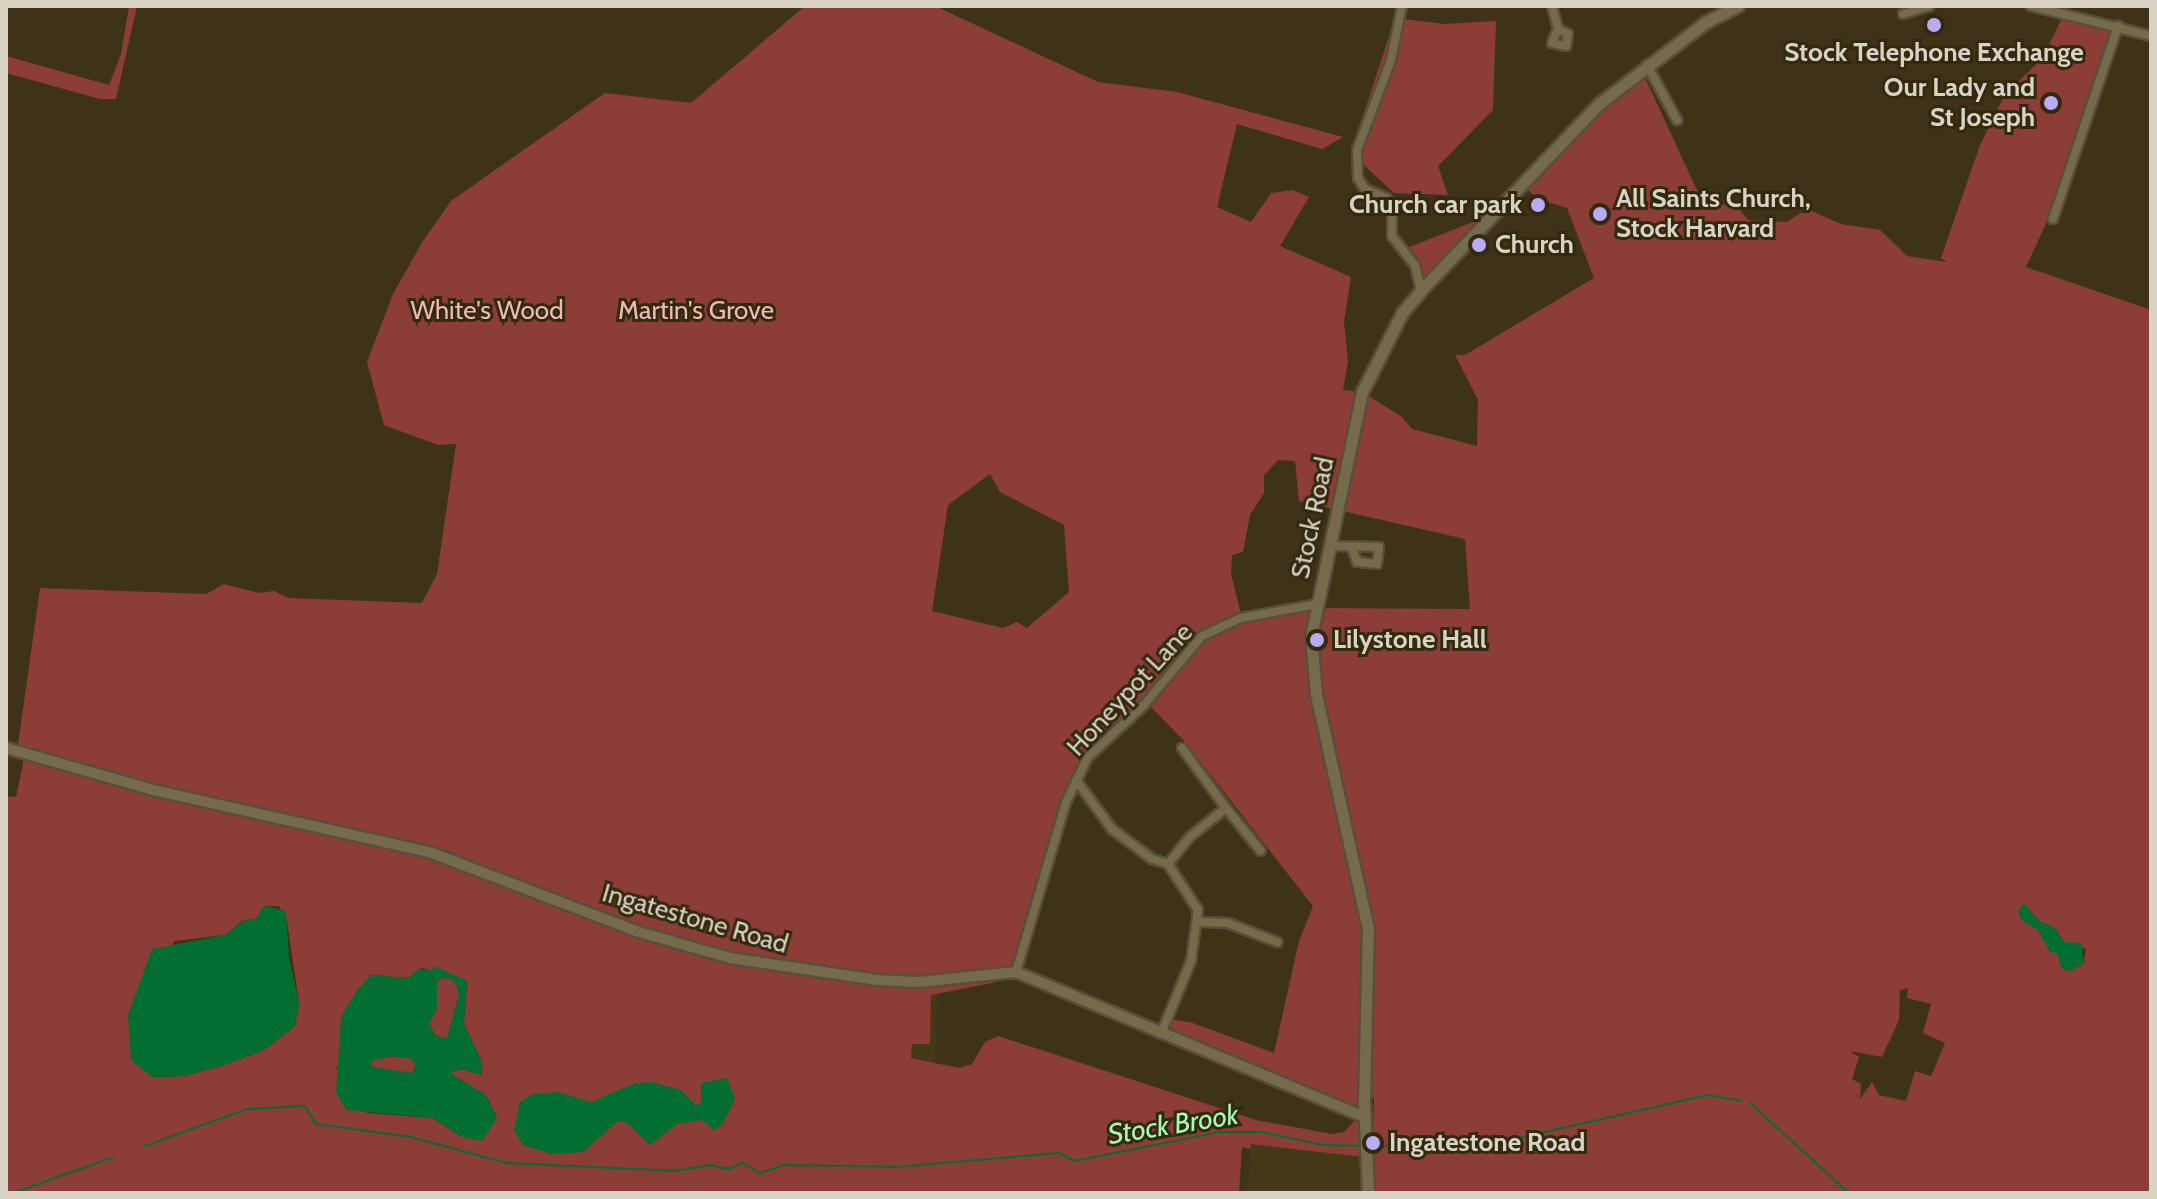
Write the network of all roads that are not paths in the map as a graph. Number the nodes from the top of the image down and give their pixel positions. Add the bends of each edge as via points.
1 (1402, 6) edge
2 (1552, 6) edge
3 (1738, 6) edge
4 (1929, 6) edge
5 (2031, 6) edge
6 (1903, 14) dead end
7 (2118, 26) junction
8 (1558, 29) dead end
9 (2151, 36) edge
10 (1647, 65) junction
11 (1677, 120) dead end
12 (2053, 219) dead end
13 (1421, 290) junction
14 (1334, 546) junction
15 (1352, 548) dead end
16 (1317, 604) junction
17 (6, 748) edge
18 (1182, 748) dead end
19 (1076, 780) junction
20 (1226, 808) junction
21 (1261, 851) dead end
22 (1168, 864) junction
23 (1200, 922) junction
24 (1277, 942) dead end
25 (1016, 972) junction
26 (1161, 1034) junction
27 (1365, 1117) junction
28 (1368, 1193) edge

1 - 13 street via 1391,60 1357,150 1358,178 1365,189 1392,206 1392,236 1415,265
2 - 8 street
3 - 10 main road, Stock Road
4 - 6 street
5 - 7 street
7 - 9 street
7 - 12 street
10 - 11 street
10 - 13 main road, Stock Road via 1600,103
13 - 14 main road, Stock Road via 1402,313 1362,392
14 - 15 street
14 - 16 main road, Stock Road
16 - 19 street, Honeypot Lane via 1241,618 1202,636 1144,705 1088,757
16 - 27 main road, Stock Road via 1311,636 1316,694 1368,929
17 - 25 street, Ingatestone Road via 153,790 432,853 636,931 730,958 891,981
18 - 20 street
19 - 22 street via 1112,829 1152,859
19 - 25 street, Honeypot Lane
20 - 21 street
20 - 22 street via 1191,836
22 - 23 street via 1193,896
23 - 24 street via 1228,923
23 - 26 street via 1191,961
25 - 26 street, Ingatestone Road
26 - 27 street, Ingatestone Road
27 - 28 main road, Stock Road

